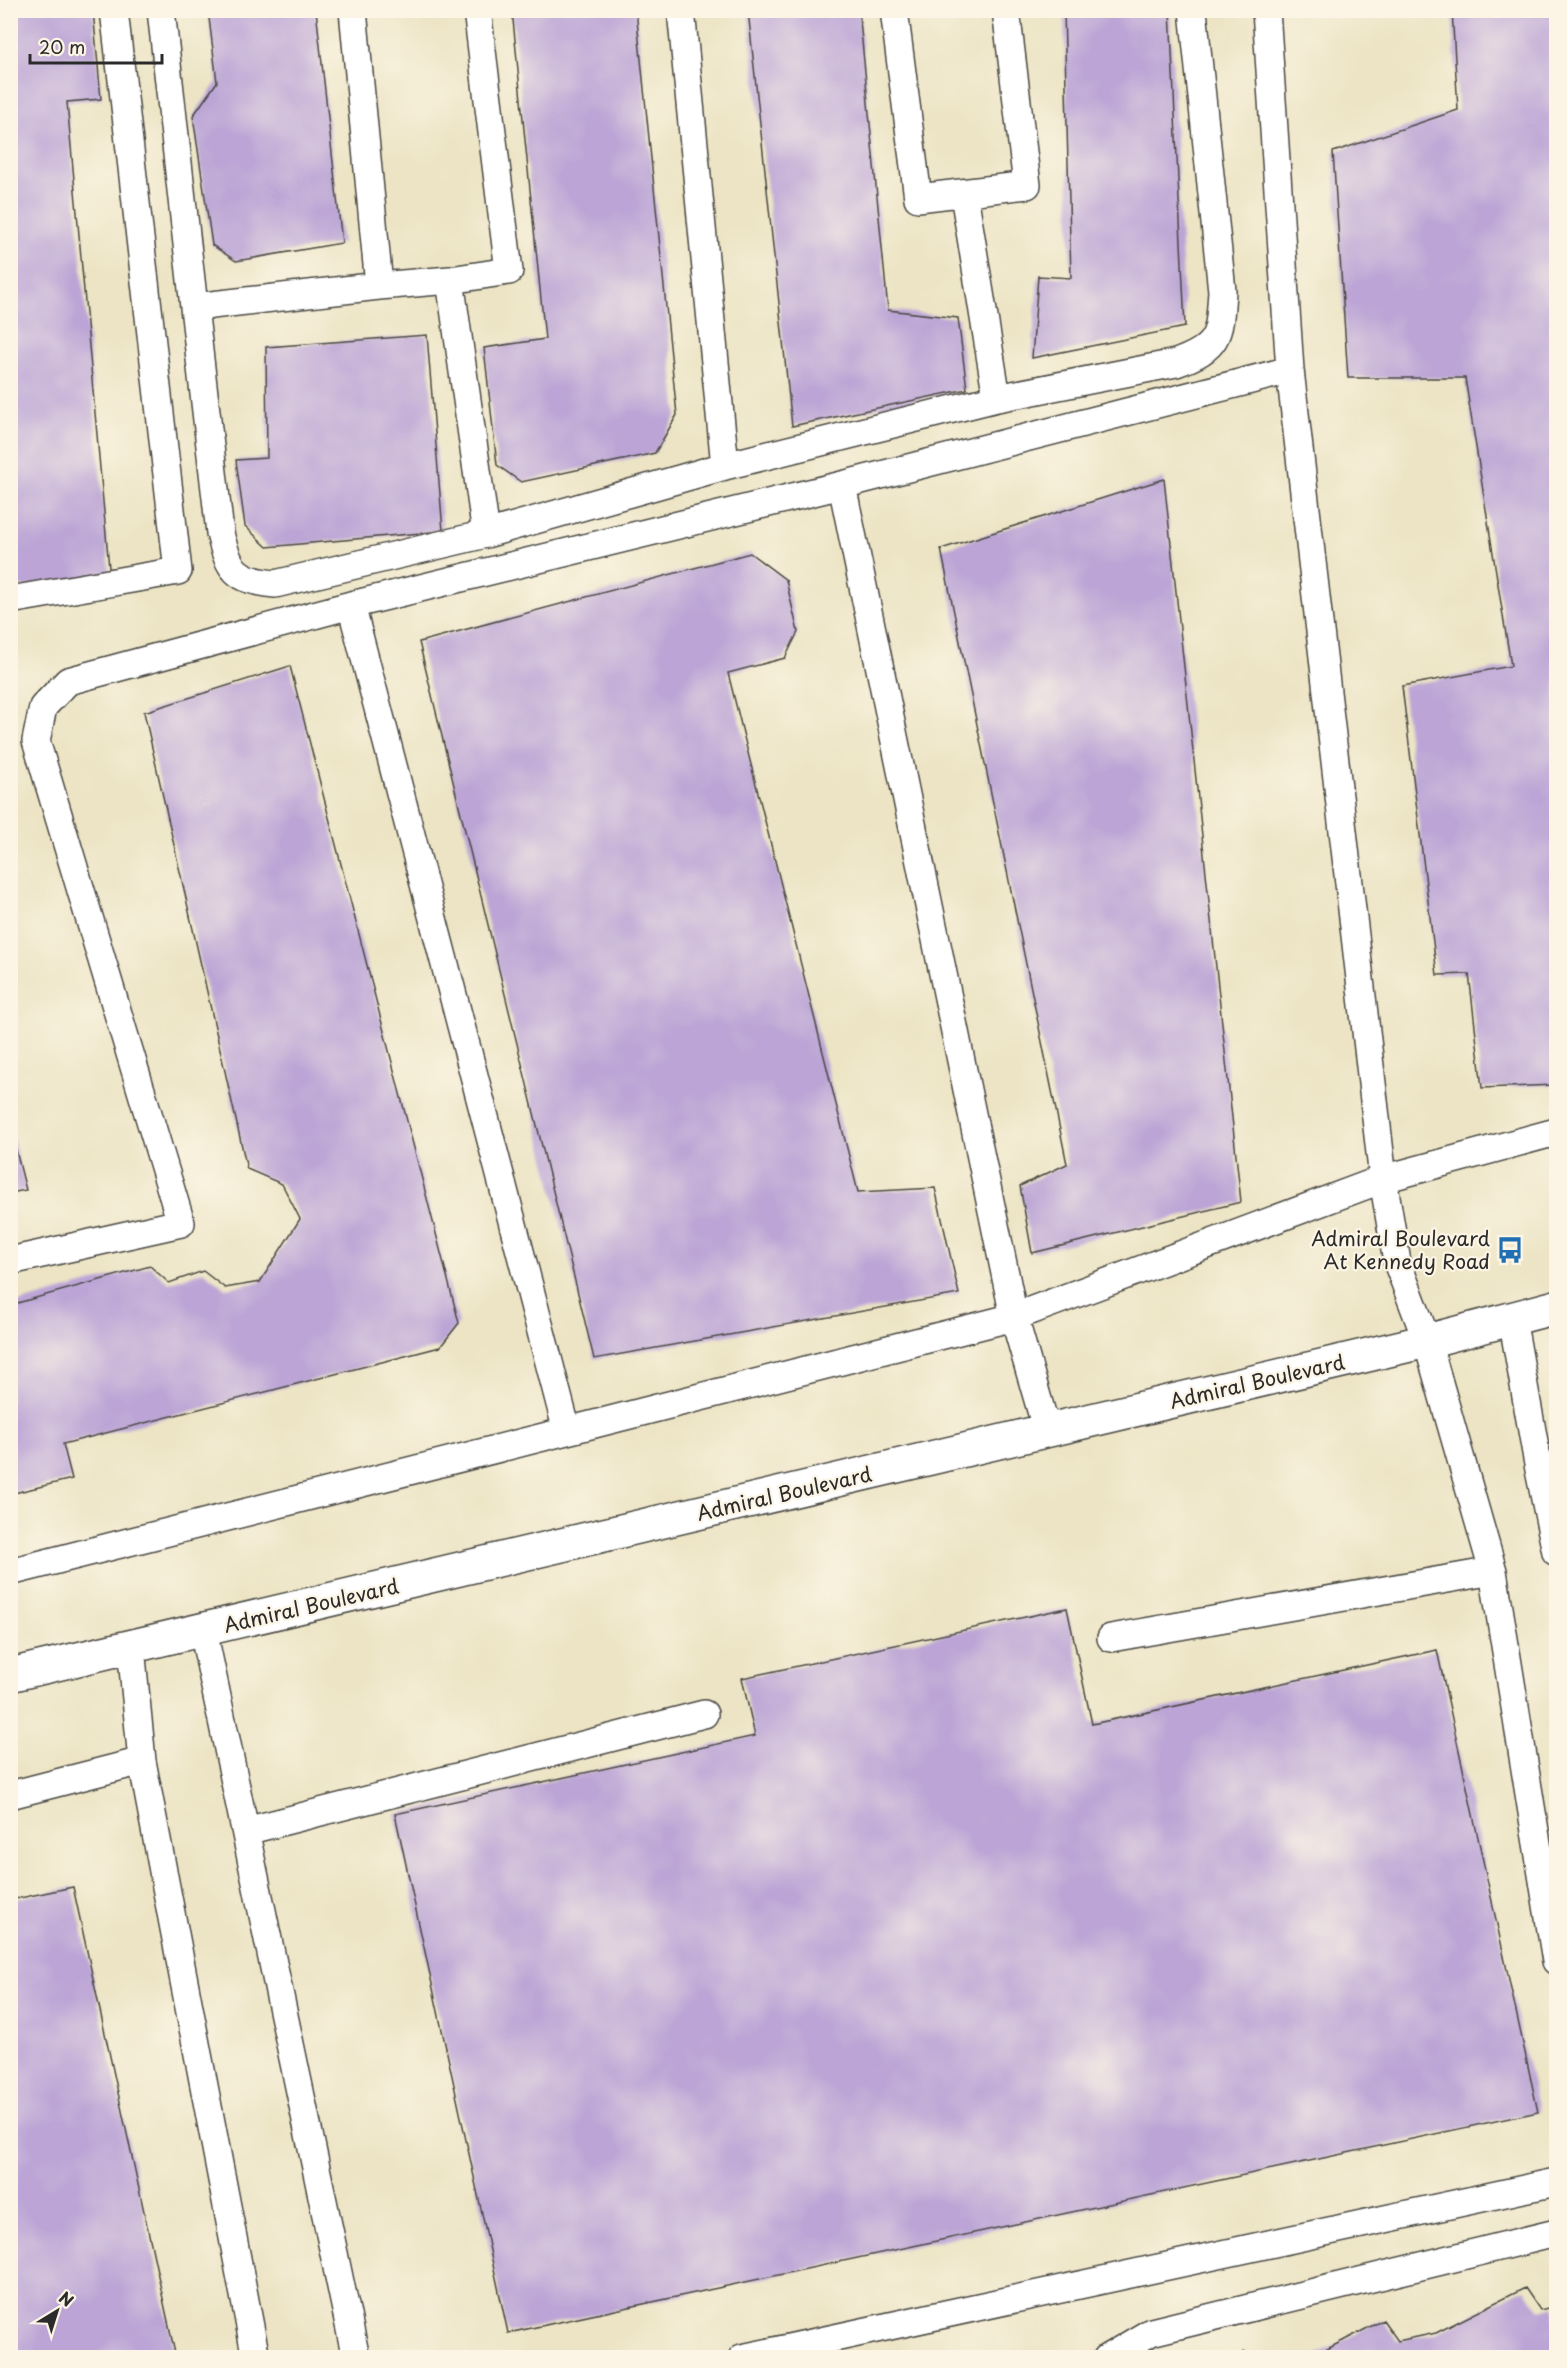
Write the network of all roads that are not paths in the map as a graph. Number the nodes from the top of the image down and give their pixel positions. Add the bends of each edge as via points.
1 (114, 10) edge
2 (161, 10) edge
3 (353, 10) edge
4 (477, 10) edge
5 (681, 10) edge
6 (894, 10) edge
7 (1006, 10) edge
8 (1193, 10) edge
9 (1266, 10) edge
10 (964, 194) junction
11 (450, 280) junction
12 (380, 286) junction
13 (194, 307) junction
14 (1290, 370) junction
15 (997, 398) junction
16 (726, 466) junction
17 (842, 484) junction
18 (486, 534) junction
19 (10, 600) edge
20 (351, 606) junction
21 (1557, 1132) edge
22 (1383, 1179) junction
23 (10, 1261) edge
24 (1557, 1307) edge
25 (1014, 1317) junction
26 (1512, 1318) junction
27 (1427, 1341) junction
28 (567, 1431) junction
29 (1047, 1431) junction
30 (1548, 1468) edge
31 (1557, 1552) edge
32 (1493, 1571) junction
33 (10, 1572) edge
34 (203, 1630) junction
35 (1111, 1638) dead end
36 (131, 1647) junction
37 (10, 1676) edge
38 (704, 1714) dead end
39 (142, 1761) junction
40 (10, 1795) edge
41 (246, 1831) junction
42 (1557, 1961) edge
43 (1557, 2182) edge
44 (1557, 2233) edge
45 (256, 2358) edge
46 (356, 2358) edge
47 (742, 2358) edge
48 (1107, 2358) edge

1 - 19 lane via 178,571
2 - 13 lane
3 - 12 lane
4 - 11 lane via 509,271
5 - 16 lane
6 - 10 lane via 918,198
7 - 10 lane via 1027,185
8 - 15 lane via 1222,291 1219,326 1212,343 1198,355 1176,363
9 - 14 lane
10 - 15 lane
11 - 12 lane
11 - 18 lane
12 - 13 lane
13 - 18 lane via 220,533 226,557 238,574 255,582 274,584
14 - 17 lane
14 - 22 lane
15 - 16 lane
16 - 18 lane
17 - 20 lane
17 - 25 lane
20 - 23 lane via 68,681 43,707 36,741 181,1223
20 - 28 lane
21 - 22 lane
22 - 25 lane
22 - 27 lane via 1397,1262
24 - 26 street, Admiral Boulevard
25 - 28 lane
25 - 29 lane
26 - 27 street, Admiral Boulevard
26 - 30 lane
27 - 29 street, Admiral Boulevard
27 - 32 lane
28 - 33 lane
29 - 34 street, Admiral Boulevard
30 - 31 lane
32 - 35 lane
32 - 42 lane
34 - 36 street, Admiral Boulevard
34 - 41 lane
36 - 37 street, Admiral Boulevard
36 - 39 lane
38 - 41 lane
39 - 40 lane
39 - 45 lane
41 - 46 lane
43 - 47 lane
44 - 48 lane via 1151,2332

